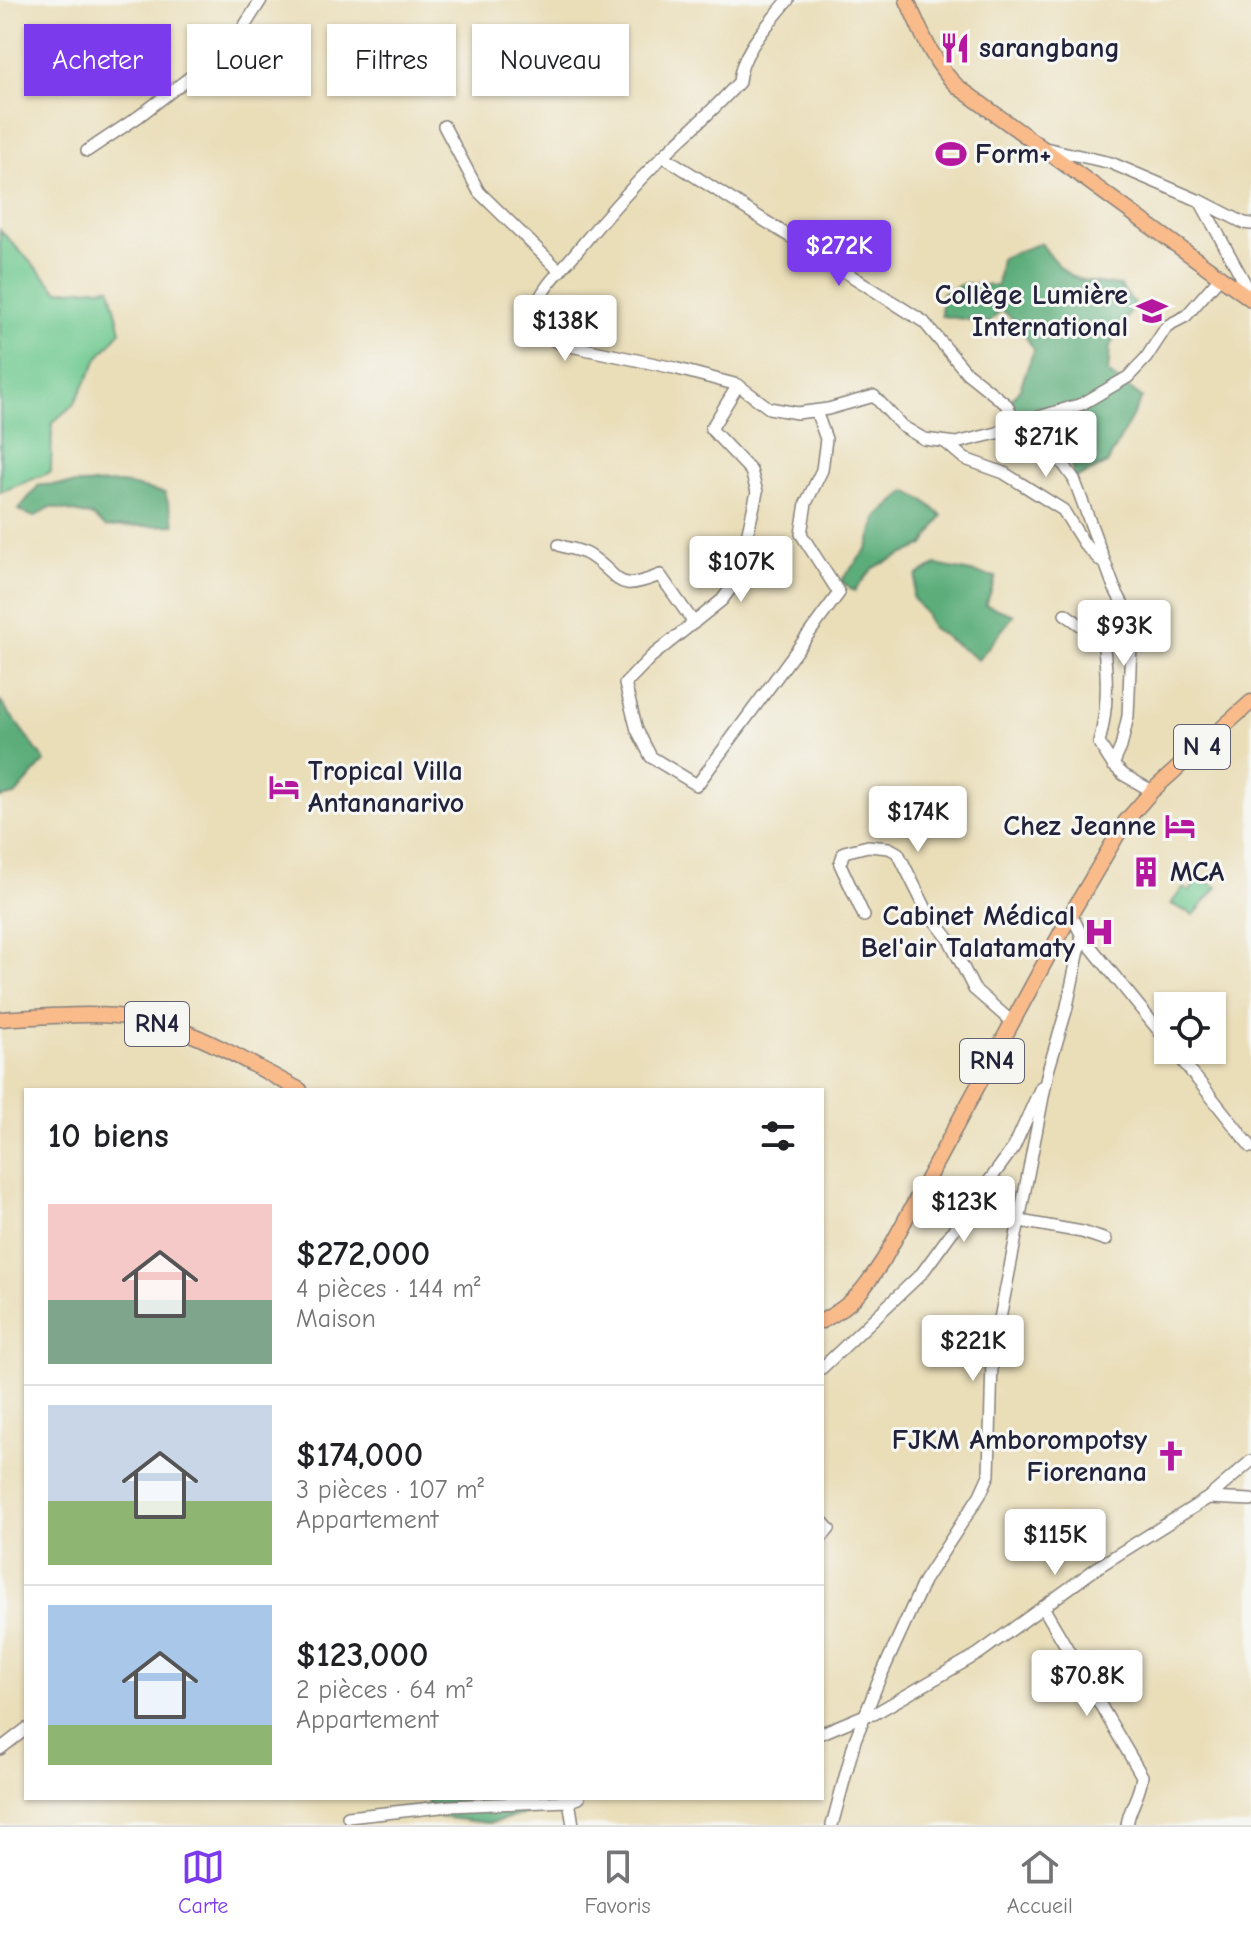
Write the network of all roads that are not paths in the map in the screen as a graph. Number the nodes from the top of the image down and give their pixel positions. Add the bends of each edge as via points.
1 (261, 0) edge
2 (788, 0) edge
3 (907, 0) edge
4 (444, 126) dead end
5 (1038, 146) junction
6 (87, 151) dead end
7 (663, 156) junction
8 (1200, 201) junction
9 (1251, 224) edge
10 (560, 271) junction
11 (1220, 277) junction
12 (1251, 297) edge
13 (738, 385) junction
14 (816, 411) junction
15 (1016, 424) junction
16 (944, 441) junction
17 (559, 545) dead end
18 (1105, 565) junction
19 (1065, 614) dead end
20 (694, 623) junction
21 (1251, 702) edge
22 (1113, 765) junction
23 (1152, 791) junction
24 (1071, 914) junction
25 (864, 916) dead end
26 (1082, 936) junction
27 (0, 1019) edge
28 (1013, 1023) junction
29 (1154, 1025) edge
30 (1185, 1064) edge
31 (1048, 1071) junction
32 (296, 1088) edge
33 (1251, 1147) edge
34 (1020, 1221) junction
35 (1106, 1240) dead end
36 (824, 1320) edge
37 (824, 1366) edge
38 (1251, 1461) edge
39 (1208, 1498) junction
40 (1251, 1500) edge
41 (1043, 1607) junction
42 (865, 1715) junction
43 (24, 1731) edge
44 (824, 1732) edge
45 (0, 1749) edge
46 (556, 1800) edge
47 (574, 1800) edge
48 (348, 1817) dead end
49 (573, 1825) edge
50 (832, 1825) edge
51 (1127, 1825) edge

1 - 6 street via 233,44
2 - 7 street via 740,68 739,82
3 - 5 main road via 947,77
4 - 10 street via 479,192
5 - 8 street via 1111,163
5 - 11 main road
7 - 10 street
7 - 15 street via 924,322 967,373 1007,405
8 - 9 street
8 - 12 street
10 - 13 street via 540,295 538,312 551,340
11 - 12 main road
11 - 15 street via 1186,316 1167,326 1128,377 1082,404
13 - 14 street via 769,408
13 - 20 street via 711,429 751,471 757,492 737,580
14 - 16 street via 874,396 902,426 924,439
14 - 20 street via 826,439 822,470 806,503 801,534 839,593 697,785 651,757 637,730 625,684
15 - 16 street via 956,443
15 - 18 street via 1051,447 1074,479
16 - 18 street via 965,459 1004,473 1063,510
17 - 20 street via 587,553 622,584 660,575
18 - 22 street via 1132,622 1128,716
19 - 22 street via 1103,641 1108,679 1099,743
21 - 23 main road, N 4
22 - 23 street
23 - 24 main road, RN4 via 1125,822
24 - 26 street
24 - 28 main road, RN4
25 - 28 street via 840,864 844,852 889,848 898,853 974,989
26 - 29 street
26 - 31 street
27 - 32 main road, RN4 via 110,1017 177,1028
28 - 36 main road, RN4 via 862,1293
30 - 33 street
31 - 34 street
31 - 37 street via 1014,1147 922,1273
34 - 35 street
34 - 42 street via 992,1360 989,1475 924,1581
38 - 39 street
39 - 40 street
39 - 41 street
41 - 42 street via 978,1654
41 - 51 street via 1142,1776
42 - 44 street
42 - 50 street
43 - 45 street
46 - 48 street
47 - 49 street

